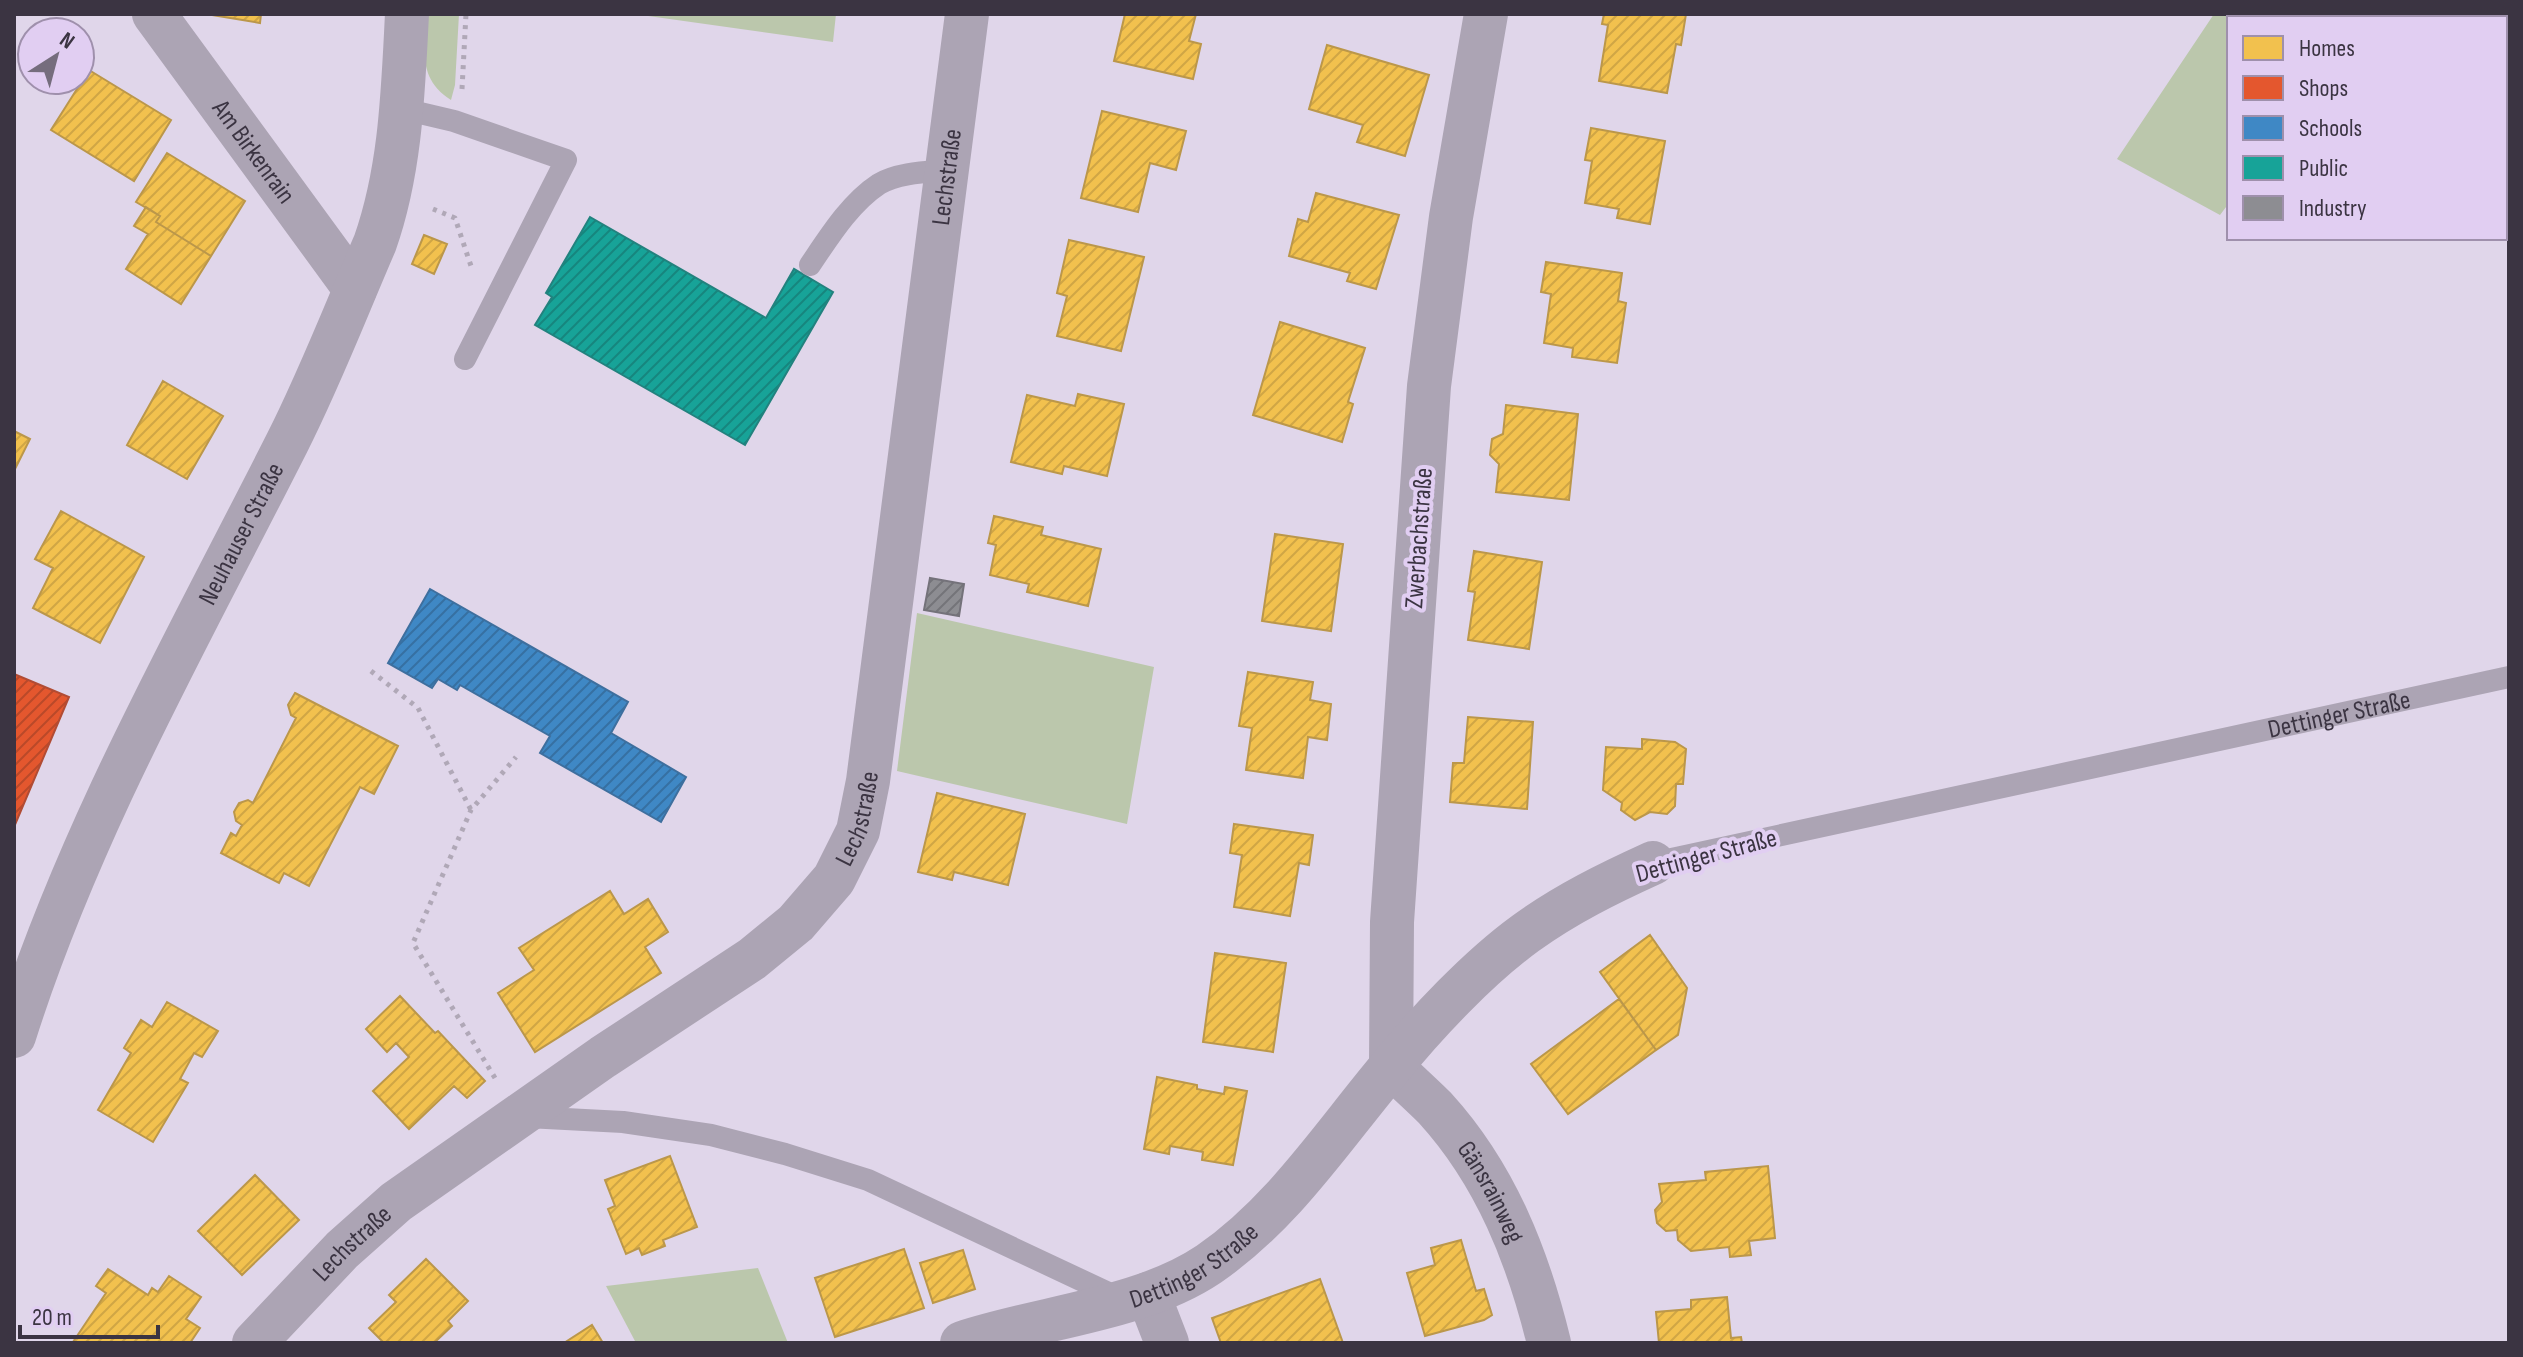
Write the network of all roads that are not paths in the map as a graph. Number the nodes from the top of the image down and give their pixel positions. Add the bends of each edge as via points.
1 (154, 14) edge
2 (407, 14) edge
3 (967, 14) edge
4 (1486, 14) edge
5 (403, 109) junction
6 (947, 170) junction
7 (810, 265) dead end
8 (355, 289) junction
9 (465, 359) dead end
10 (2509, 677) edge
11 (1653, 863) joint
12 (14, 1036) edge
13 (1391, 1066) junction
14 (518, 1117) junction
15 (1136, 1297) junction
16 (254, 1343) edge
17 (962, 1343) edge
18 (1167, 1343) edge
19 (1549, 1343) edge

1 - 8 street, Am Birkenrain
2 - 5 street, Neuhauser Straße
3 - 6 street, Lechstraße
4 - 13 street, Zwerbachstraße via 1429,386 1392,922
5 - 8 street, Neuhauser Straße via 385,215
5 - 9 lane via 566,160
6 - 7 lane via 880,183 853,207
6 - 14 street, Lechstraße via 858,831 834,879 796,923 752,959
8 - 12 street, Neuhauser Straße via 288,440 96,823
10 - 11 lane, Dettinger Straße
11 - 13 street, Dettinger Straße via 1524,934 1468,983
13 - 15 street, Dettinger Straße via 1282,1201 1247,1235 1181,1281
13 - 19 street, Gänsrainweg via 1466,1146 1495,1191 1536,1288
14 - 15 lane via 638,1124 785,1154 868,1180
14 - 16 street, Lechstraße via 396,1202
15 - 17 street, Dettinger Straße
15 - 18 street

